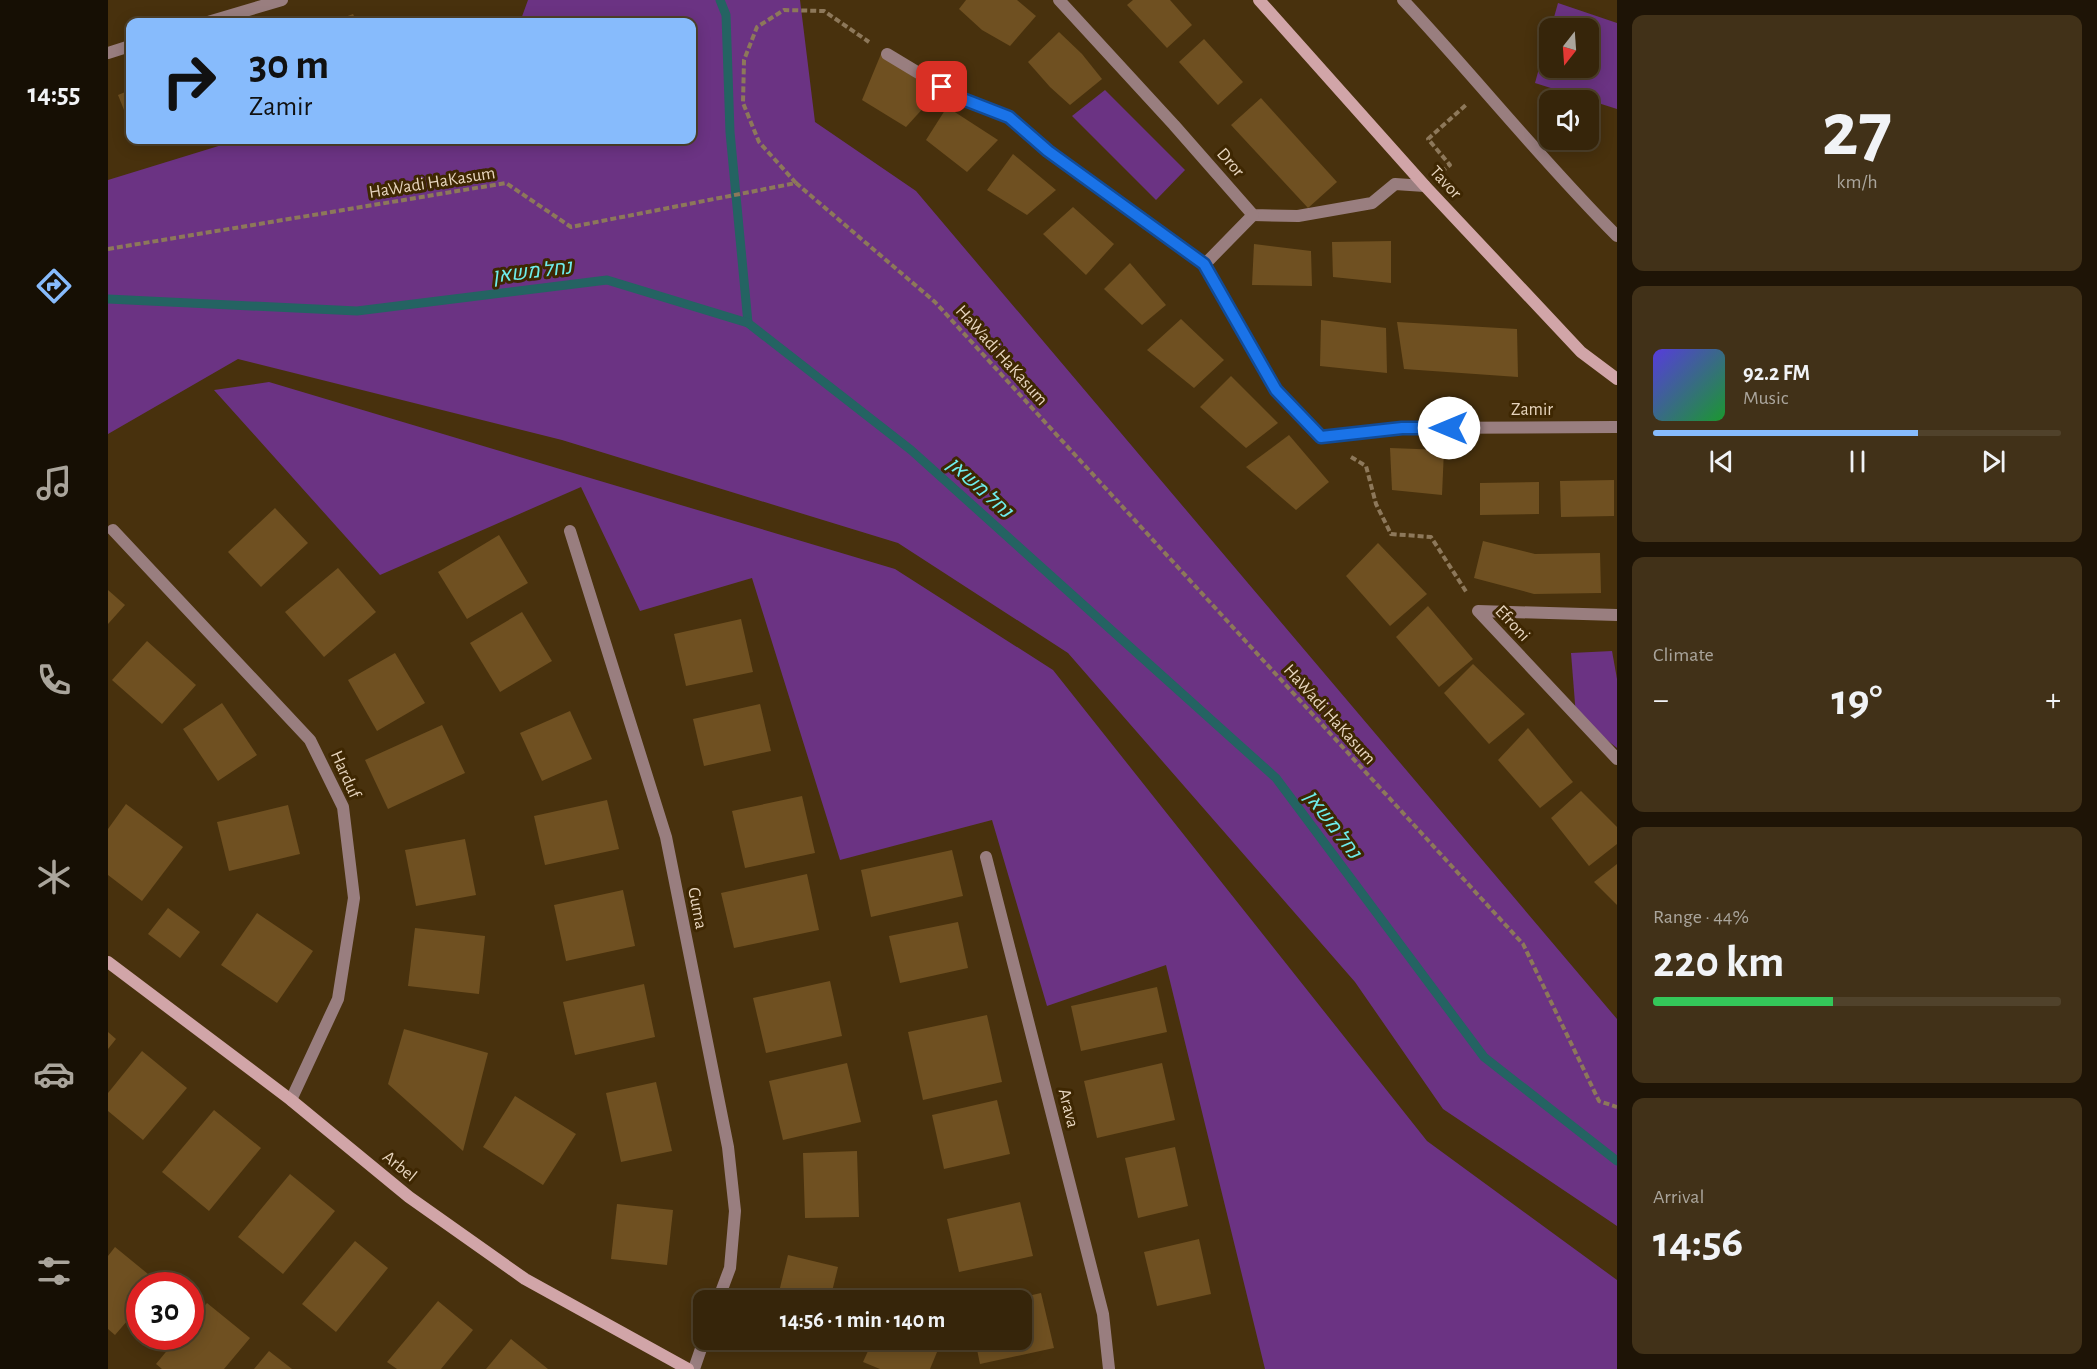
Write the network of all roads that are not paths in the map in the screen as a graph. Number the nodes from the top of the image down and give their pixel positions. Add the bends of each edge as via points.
1 (282, 0) edge
2 (1059, 0) edge
3 (1259, 0) edge
4 (1403, 0) edge
5 (221, 18) edge
6 (126, 47) edge
7 (108, 53) edge
8 (887, 54) road end
9 (1425, 186) junction
10 (1253, 215) junction
11 (1617, 236) edge
12 (1204, 264) junction
13 (1617, 379) edge
14 (1616, 427) edge
15 (113, 530) dead end
16 (570, 531) dead end
17 (1617, 615) edge
18 (1617, 759) edge
19 (986, 857) dead end
20 (108, 962) edge
21 (291, 1100) junction
22 (722, 1290) edge
23 (701, 1350) edge
24 (688, 1369) edge
25 (694, 1369) edge
26 (1108, 1369) edge

1 - 5 street
2 - 10 street, Dror
3 - 9 street, Tavor
4 - 11 street via 1568,187
6 - 7 street
8 - 12 street via 960,98 1009,117 1048,151
9 - 10 street via 1395,184 1372,203 1298,216
9 - 13 street, Tavor via 1581,352
10 - 12 street
12 - 14 street, Zamir via 1276,390 1321,437 1402,428
15 - 21 street, Harduf via 310,740 343,807 354,898 338,999
16 - 22 street, Guma via 666,837 728,1147 735,1211 730,1268
17 - 18 street, Efroni via 1478,612
19 - 26 street, Arava via 1102,1314
20 - 21 street, Arbel
21 - 24 street, Arbel via 409,1197 525,1279
23 - 25 street

